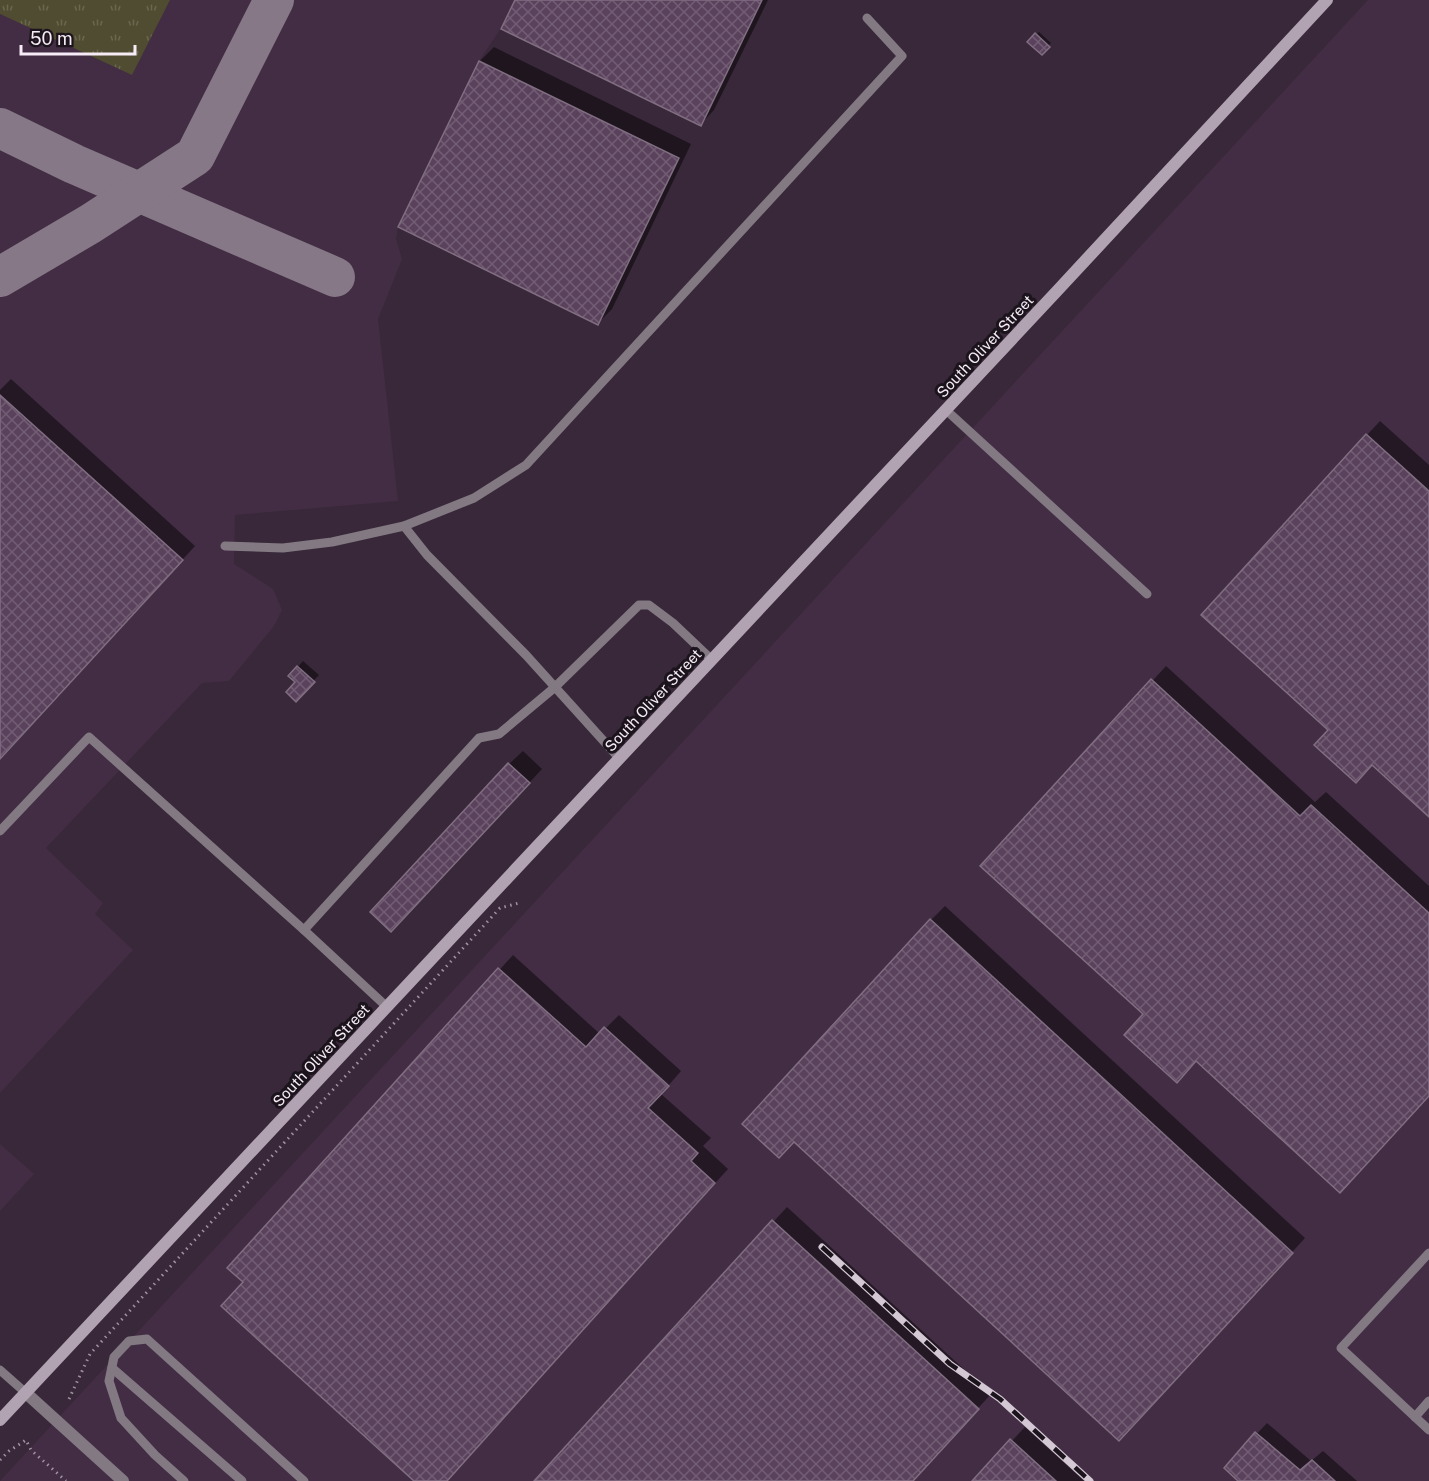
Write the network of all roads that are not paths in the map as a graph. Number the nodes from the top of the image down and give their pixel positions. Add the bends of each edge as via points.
1 (1327, 0) edge
2 (867, 18) dead end
3 (946, 410) junction
4 (404, 526) junction
5 (225, 546) dead end
6 (1147, 594) dead end
7 (712, 660) junction
8 (554, 688) junction
9 (619, 758) junction
10 (0, 831) edge
11 (304, 930) junction
12 (387, 1007) junction
13 (1429, 1253) edge
14 (112, 1368) junction
15 (0, 1370) edge
16 (26, 1393) junction
17 (1429, 1401) edge
18 (1415, 1417) junction
19 (0, 1420) edge
20 (1429, 1430) edge
21 (123, 1481) edge
22 (184, 1481) edge
23 (242, 1481) edge
24 (304, 1481) edge

1 - 3 main road, South Oliver Street
2 - 4 lane via 902,56 526,465 474,498
3 - 6 lane
3 - 7 main road, South Oliver Street
4 - 5 lane via 283,548
4 - 8 lane
7 - 8 lane via 673,623 648,605 639,605
7 - 9 main road, South Oliver Street
8 - 9 lane
8 - 11 lane via 499,734 479,738
9 - 12 main road, South Oliver Street
10 - 11 lane via 89,737
11 - 12 lane
12 - 16 main road, South Oliver Street
13 - 18 lane via 1341,1348
14 - 22 lane via 109,1381 121,1418
14 - 23 lane
14 - 24 lane via 114,1357 129,1341 147,1339
15 - 16 lane
16 - 19 main road, South Oliver Street
16 - 21 street
17 - 18 lane
18 - 20 lane

